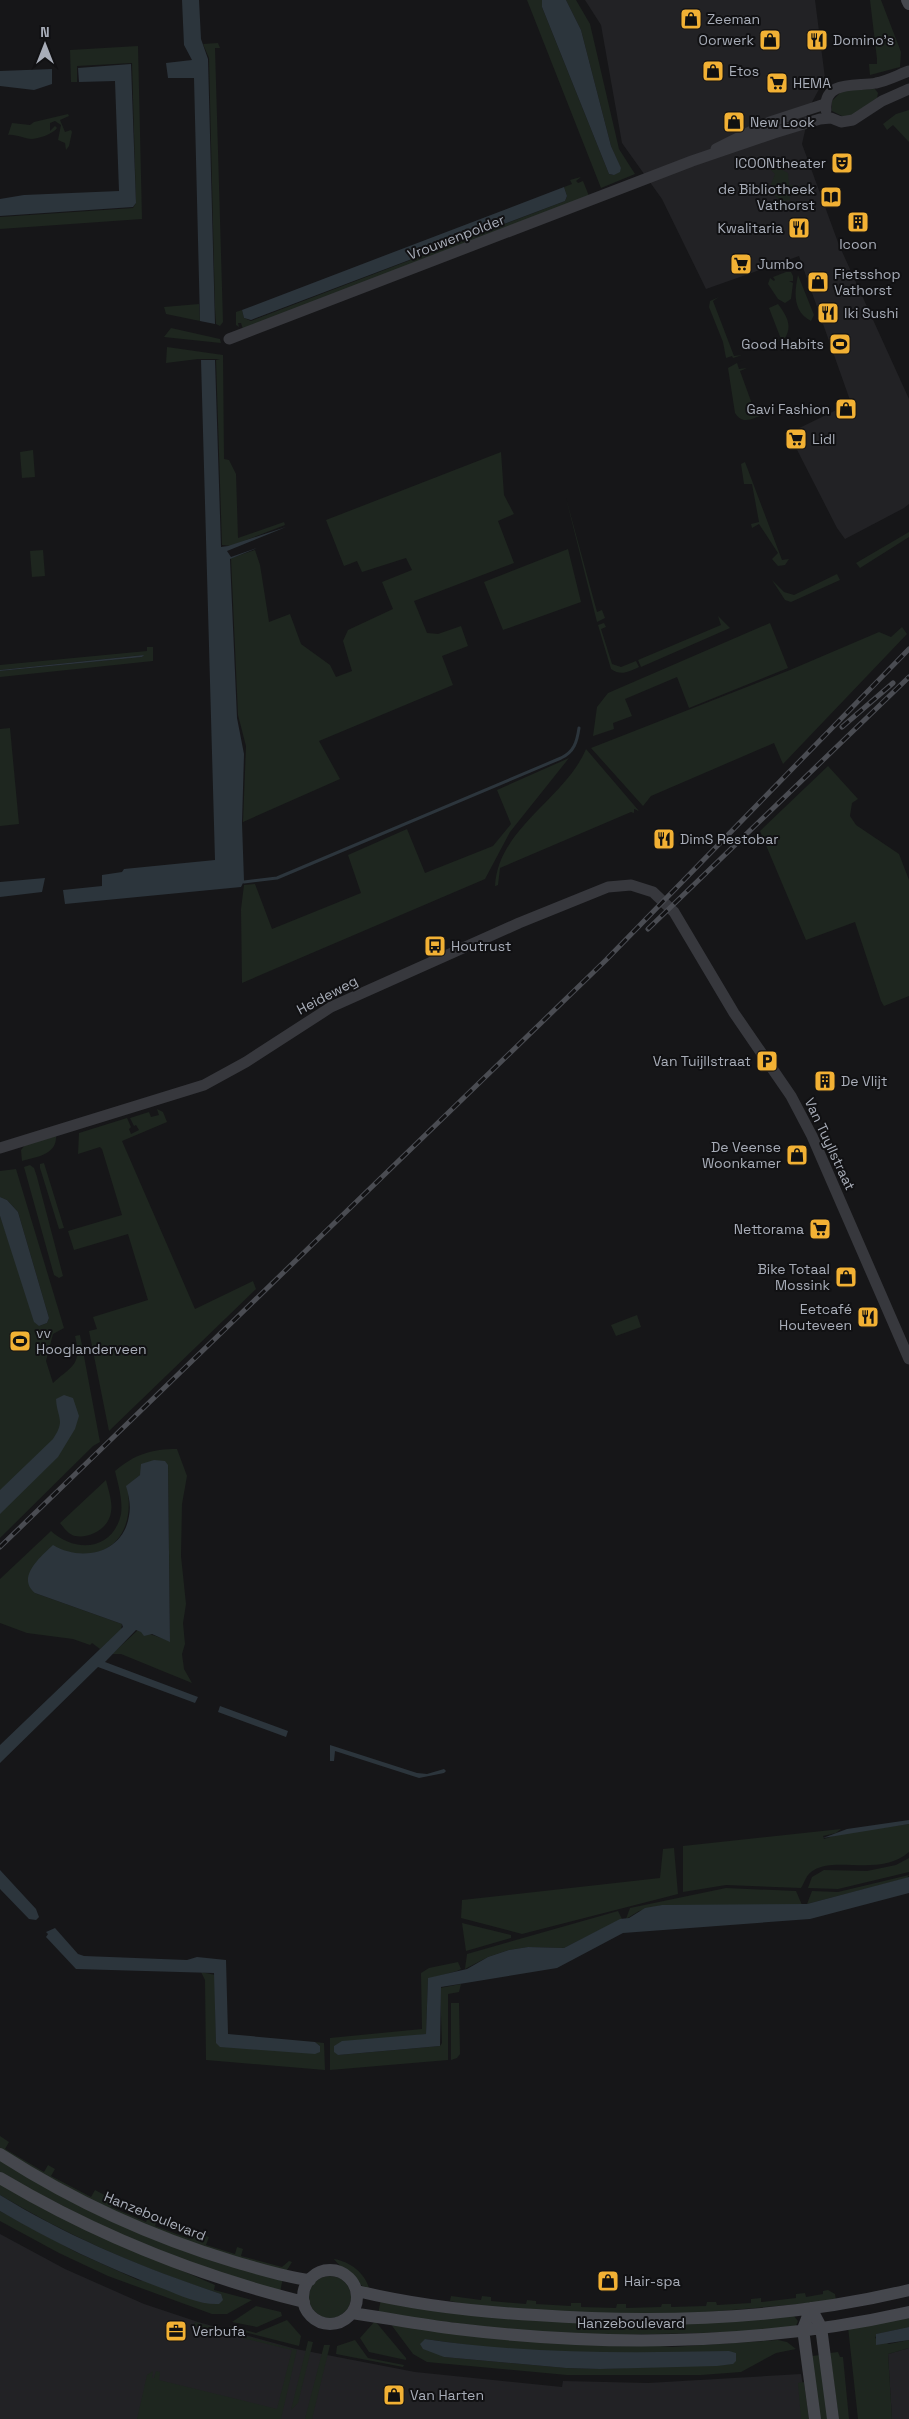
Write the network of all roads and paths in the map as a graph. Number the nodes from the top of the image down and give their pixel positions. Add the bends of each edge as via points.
1 (907, 0) edge
2 (909, 4) edge
3 (909, 71) edge
4 (877, 83) junction
5 (909, 89) edge
6 (882, 101) junction
7 (825, 104) junction
8 (830, 118) junction
9 (692, 162) junction
10 (229, 339) dead end
11 (668, 905) joint
12 (0, 1148) edge
13 (909, 1358) edge
14 (0, 2154) edge
15 (0, 2178) edge
16 (310, 2280) junction
17 (909, 2290) edge
18 (356, 2291) junction
19 (304, 2302) junction
20 (811, 2308) junction
21 (909, 2312) edge
22 (352, 2313) junction
23 (821, 2327) junction
24 (804, 2329) junction
25 (815, 2419) edge
26 (834, 2419) edge

1 - 2 main road
3 - 4 street, Vrouwenpolder
4 - 6 street
4 - 7 street, Vrouwenpolder via 842,86 830,93
5 - 6 street, Vrouwenpolder
6 - 8 street, Vrouwenpolder via 847,122
7 - 8 street
7 - 9 street, Vrouwenpolder via 748,132
8 - 9 street, Vrouwenpolder via 793,126
9 - 10 street, Vrouwenpolder
11 - 12 street, Heideweg via 653,892 638,887 624,884 608,888 331,1007 204,1085
11 - 13 street, Van Tuyllstraat via 807,1126
14 - 16 main road, Hanzeboulevard via 66,2192 158,2235 256,2268
15 - 19 main road via 90,2227 153,2255 211,2276
16 - 18 main road via 322,2271 337,2271 350,2278
16 - 19 main road via 304,2292
17 - 20 main road, Hanzeboulevard
18 - 20 main road, Hanzeboulevard via 462,2309 602,2319 714,2317
18 - 22 main road via 356,2305
19 - 22 main road via 312,2317 324,2323 338,2323
20 - 23 main road
20 - 24 main road
21 - 23 main road, Hanzeboulevard
22 - 24 main road, Hanzeboulevard via 457,2329 610,2340 709,2338
23 - 24 main road, Hanzeboulevard
23 - 26 main road
24 - 25 main road

